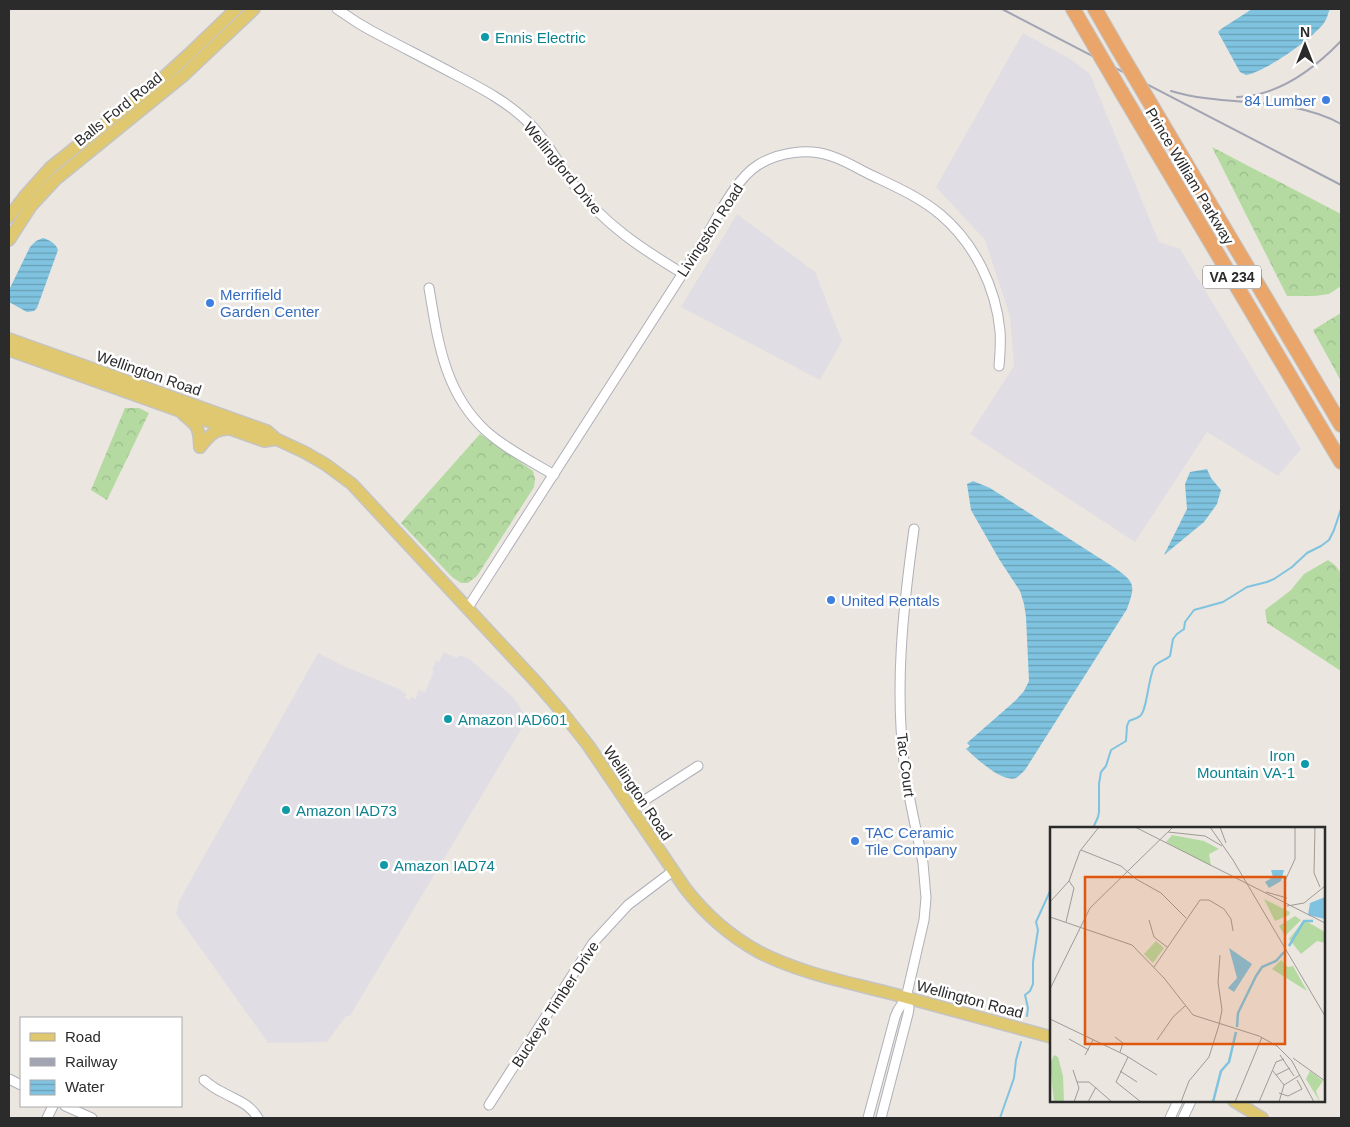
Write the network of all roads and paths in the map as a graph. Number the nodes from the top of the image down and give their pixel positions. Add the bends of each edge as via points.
1 (236, 9) edge
2 (254, 9) edge
3 (337, 9) edge
4 (1073, 9) edge
5 (1095, 9) edge
6 (128, 105) junction
7 (118, 128) junction
8 (9, 218) edge
9 (9, 240) edge
10 (682, 273) junction
11 (429, 288) dead end
12 (9, 339) edge
13 (9, 350) edge
14 (999, 366) dead end
15 (178, 410) junction
16 (1341, 425) edge
17 (234, 430) junction
18 (276, 439) junction
19 (1341, 462) edge
20 (554, 475) junction
21 (914, 529) dead end
22 (467, 609) junction
23 (698, 766) dead end
24 (631, 809) junction
25 (673, 871) junction
26 (906, 998) junction
27 (1050, 1037) edge
28 (204, 1080) dead end
29 (1178, 1102) edge
30 (1191, 1102) edge
31 (1236, 1102) edge
32 (489, 1105) dead end
33 (67, 1107) edge
34 (92, 1118) edge
35 (258, 1118) edge
36 (868, 1118) edge
37 (881, 1118) edge
38 (1170, 1118) edge
39 (1183, 1118) edge
40 (1262, 1118) edge

1 - 6 main road, Balls Ford Road
2 - 7 main road, Balls Ford Road via 184,75
3 - 10 street, Wellingford Drive via 370,30 486,90 513,109 530,124 599,214 632,242
4 - 19 highway, Prince William Parkway / VA 234, bridge
5 - 16 highway, Prince William Parkway / VA 234, bridge
6 - 7 main road via 119,119
6 - 8 main road, Balls Ford Road via 51,167
7 - 9 main road, Balls Ford Road via 46,188
10 - 14 street, Livingston Road via 745,177 778,156 819,152 863,170 926,204 964,240 981,266 996,308 1000,333
10 - 20 street, Livingston Road
11 - 20 street via 442,356 456,393 466,408 487,432
12 - 18 main road, Wellington Road via 267,431
13 - 15 main road, Wellington Road
15 - 17 main road, Wellington Road
15 - 17 main road via 197,426 200,446 214,432
17 - 18 main road, Wellington Road via 264,441
18 - 22 main road, Wellington Road via 320,461 352,484
20 - 22 street, Livingston Road
21 - 26 street, Tac Court via 901,641 900,707 905,770 924,864 926,898 922,935
22 - 24 main road, Wellington Road via 562,712
23 - 24 street
24 - 25 main road, Wellington Road
25 - 26 main road, Wellington Road via 711,918 758,951 811,972
25 - 32 street, Buckeye Timber Drive via 628,905 593,943
26 - 27 main road, Wellington Road
26 - 36 street via 895,1017
26 - 37 street via 908,1014
28 - 35 street via 244,1103
29 - 38 street
30 - 39 street
31 - 40 main road
33 - 34 street

